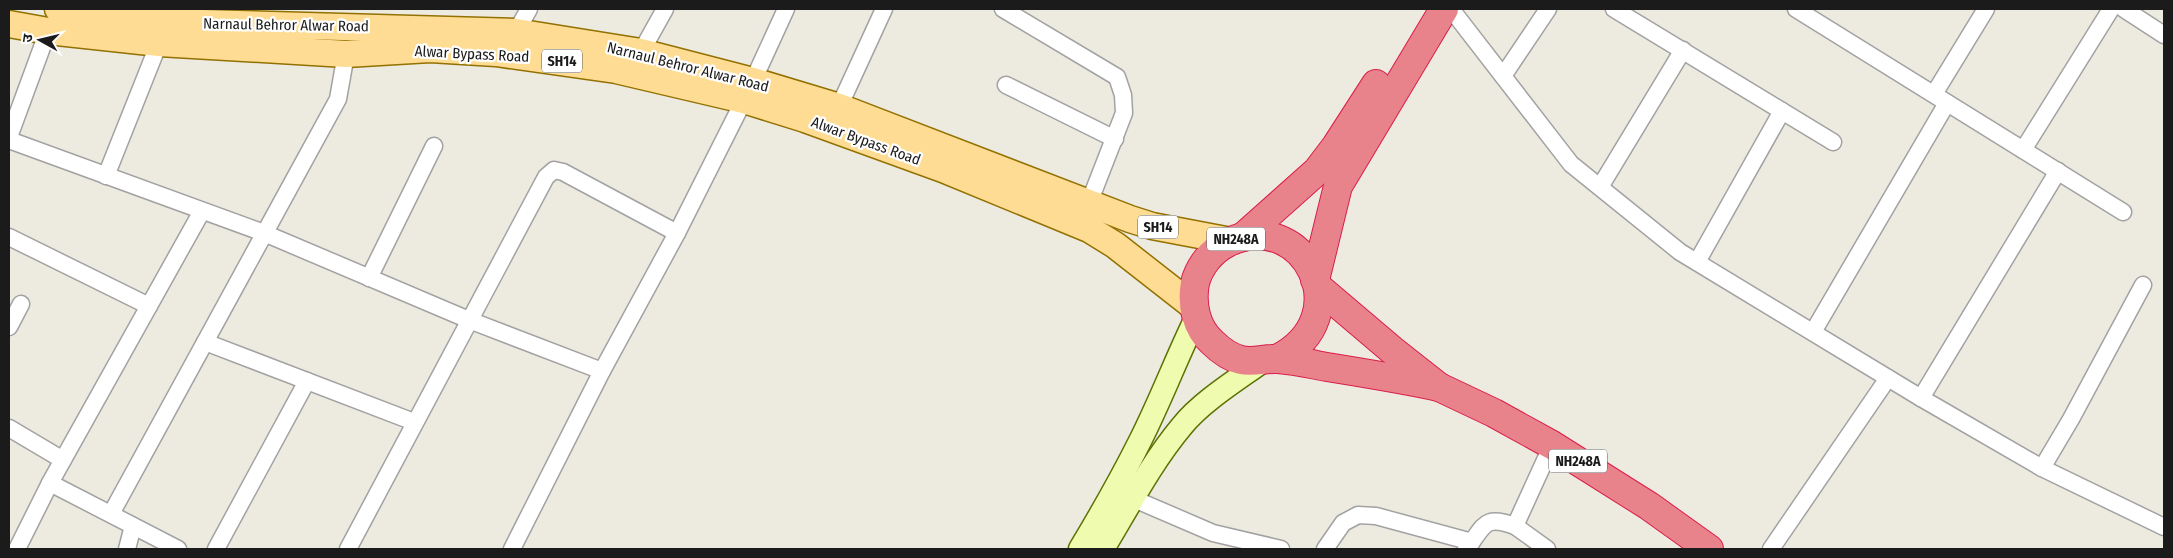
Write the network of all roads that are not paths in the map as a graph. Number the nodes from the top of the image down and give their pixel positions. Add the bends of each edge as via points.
1 (529, 9) edge
2 (665, 9) edge
3 (786, 9) edge
4 (884, 9) edge
5 (1003, 9) edge
6 (1422, 9) edge
7 (1444, 9) edge
8 (1451, 9) edge
9 (1548, 9) edge
10 (1614, 9) edge
11 (1796, 9) edge
12 (1986, 9) edge
13 (2111, 9) edge
14 (2124, 9) edge
15 (270, 17) edge
16 (53, 20) edge
17 (9, 24) edge
18 (516, 32) junction
19 (2164, 35) edge
20 (159, 43) junction
21 (1683, 50) junction
22 (641, 52) junction
23 (346, 54) junction
24 (1502, 76) junction
25 (1006, 85) dead end
26 (748, 91) junction
27 (1941, 99) junction
28 (839, 107) junction
29 (1782, 111) junction
30 (9, 138) edge
31 (1114, 139) junction
32 (1833, 142) dead end
33 (434, 146) dead end
34 (2022, 150) junction
35 (2058, 171) junction
36 (106, 176) junction
37 (1600, 187) junction
38 (1089, 203) junction
39 (202, 211) junction
40 (2123, 212) dead end
41 (677, 233) junction
42 (264, 234) junction
43 (9, 238) edge
44 (1237, 239) junction
45 (1696, 262) junction
46 (369, 278) junction
47 (1317, 284) junction
48 (2143, 285) dead end
49 (21, 304) dead end
50 (149, 306) junction
51 (1195, 312) junction
52 (469, 320) junction
53 (9, 327) edge
54 (1813, 332) junction
55 (205, 342) junction
56 (1270, 360) junction
57 (602, 371) junction
58 (1888, 378) junction
59 (307, 381) junction
60 (1439, 387) junction
61 (1921, 398) junction
62 (414, 422) junction
63 (9, 428) edge
64 (1552, 445) junction
65 (63, 460) junction
66 (2042, 468) junction
67 (50, 483) junction
68 (1134, 499) junction
69 (111, 514) junction
70 (133, 526) junction
71 (1515, 526) junction
72 (2164, 527) edge
73 (1469, 546) edge
74 (17, 549) edge
75 (127, 549) edge
76 (178, 549) edge
77 (216, 549) edge
78 (348, 549) edge
79 (512, 549) edge
80 (1080, 549) edge
81 (1103, 549) edge
82 (1281, 549) edge
83 (1325, 549) edge
84 (1547, 549) edge
85 (1709, 549) edge
86 (1770, 549) edge

1 - 18 street
2 - 22 street
3 - 26 street
4 - 28 street
5 - 31 street via 1118,77 1124,113
6 - 44 highway, NH248A via 1353,121 1317,171
7 - 47 highway, NH248A via 1338,186 1329,216
8 - 24 street
9 - 24 street
10 - 21 street
11 - 27 street
12 - 27 street
13 - 34 street
14 - 19 street
15 - 16 main road, Narnaul Behror Alwar Road / SH14 via 168,22
15 - 18 main road, Narnaul Behror Alwar Road / SH14
16 - 17 main road, Alwar Bypass Road / SH14
16 - 20 main road, Alwar Bypass Road / SH14
16 - 30 street
18 - 22 main road, Narnaul Behror Alwar Road / SH14
20 - 23 main road, Alwar Bypass Road / SH14
20 - 36 street
21 - 29 street
21 - 37 street
22 - 26 main road, Narnaul Behror Alwar Road / SH14
23 - 26 main road, Alwar Bypass Road / SH14 via 430,49 496,53
23 - 42 street via 338,99
24 - 37 street via 1571,164
25 - 31 street
26 - 28 main road, Narnaul Behror Alwar Road / SH14
26 - 41 street
26 - 51 main road, Alwar Bypass Road / SH14 via 1089,229 1116,245
27 - 34 street
27 - 54 street
28 - 38 main road, Narnaul Behror Alwar Road / SH14
29 - 32 street
29 - 45 street
30 - 36 street
31 - 38 street
33 - 46 street
34 - 35 street
35 - 40 street
35 - 61 street
36 - 39 street
37 - 45 street
38 - 44 main road, SH14 via 1152,226
39 - 42 street
39 - 50 street
41 - 52 street via 564,172 554,170 546,177
41 - 57 street
42 - 46 street
42 - 55 street
43 - 50 street
44 - 47 highway, NH248A via 1256,235 1282,241 1304,256 1312,267
44 - 51 highway, NH248A via 1212,254 1198,272
45 - 54 street
46 - 52 street
47 - 56 highway, NH248A via 1320,303 1317,318 1302,343
47 - 60 highway, NH248A
48 - 66 street
49 - 53 street
50 - 65 street
51 - 56 highway, NH248A via 1206,337 1222,352 1242,360
51 - 80 street via 1140,442
52 - 57 street
52 - 62 street
54 - 58 street
55 - 59 street
55 - 69 street
56 - 60 highway, NH248A
56 - 68 street via 1183,424
57 - 79 street
58 - 61 street
58 - 86 street
59 - 62 street
59 - 77 street
60 - 64 highway, NH248A
61 - 66 street
62 - 78 street
63 - 65 street
64 - 71 street
64 - 85 highway, NH248A via 1649,506
65 - 67 street
66 - 72 street
67 - 69 street
67 - 74 street
68 - 81 street
68 - 82 street via 1213,533
69 - 70 street
70 - 75 street
70 - 76 street
71 - 73 street via 1499,520 1486,523
71 - 84 street
73 - 83 street via 1376,516 1358,515 1343,523

